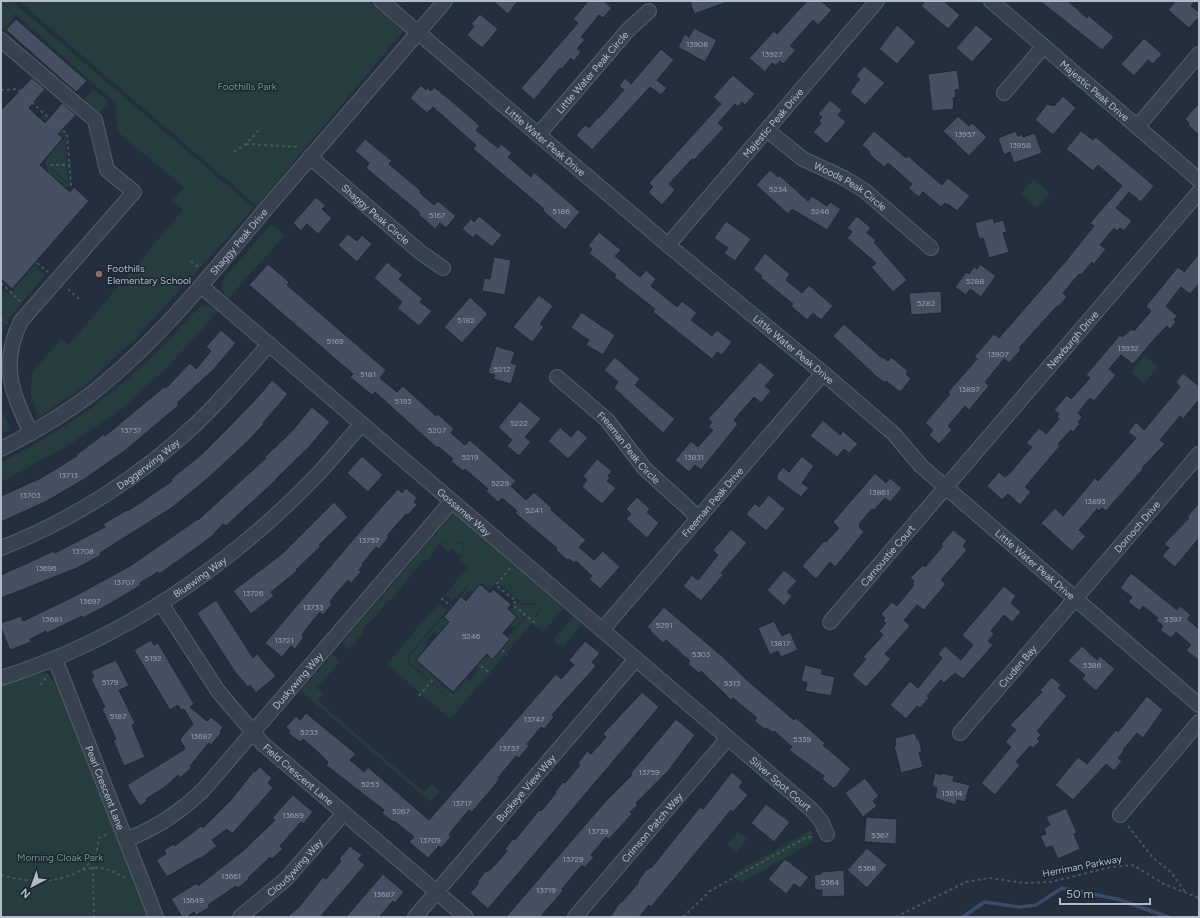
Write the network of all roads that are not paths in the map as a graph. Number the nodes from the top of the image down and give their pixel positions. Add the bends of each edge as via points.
1 (381, 1) edge
2 (445, 1) edge
3 (991, 1) edge
4 (871, 3) edge
5 (649, 11) dead end
6 (418, 32) junction
7 (1, 40) edge
8 (1044, 46) junction
9 (1199, 54) edge
10 (1004, 93) dead end
11 (1137, 127) junction
12 (767, 130) junction
13 (538, 135) junction
14 (310, 157) junction
15 (1199, 180) edge
16 (1199, 192) edge
17 (668, 245) junction
18 (931, 248) dead end
19 (443, 268) dead end
20 (201, 286) junction
21 (269, 344) junction
22 (823, 373) junction
23 (557, 378) dead end
24 (362, 424) junction
25 (31, 433) junction
26 (1, 449) edge
27 (1199, 454) edge
28 (946, 488) junction
29 (452, 501) junction
30 (699, 518) junction
31 (1, 548) edge
32 (1074, 599) junction
33 (161, 603) junction
34 (830, 622) dead end
35 (602, 630) junction
36 (54, 659) junction
37 (636, 659) junction
38 (1, 678) edge
39 (1199, 705) edge
40 (1199, 722) edge
41 (253, 733) junction
42 (960, 733) dead end
43 (728, 738) junction
44 (344, 813) junction
45 (1120, 815) road end
46 (826, 834) dead end
47 (120, 835) junction
48 (437, 892) junction
49 (156, 917) edge
50 (240, 917) edge
51 (415, 917) edge
52 (466, 917) edge
53 (575, 917) edge

1 - 6 street, Little Water Peak Drive
2 - 6 street, Shaggy Peak Drive
3 - 8 street, Majestic Peak Drive
4 - 12 street, Majestic Peak Drive
5 - 13 street, Little Water Peak Circle via 628,30
6 - 13 street, Little Water Peak Drive
6 - 14 street, Shaggy Peak Drive
7 - 25 street via 95,120 107,170 134,192 15,330 10,340 5,363 6,378
8 - 10 street
8 - 11 street, Majestic Peak Drive
9 - 11 street
11 - 15 street, Majestic Peak Drive
12 - 17 street, Majestic Peak Drive
12 - 18 street, Woods Peak Circle via 803,158 865,191
13 - 17 street, Little Water Peak Drive
14 - 19 street, Shaggy Peak Circle via 420,252
14 - 20 street, Shaggy Peak Drive
16 - 28 street, Newburgh Drive
17 - 22 street, Little Water Peak Drive
20 - 21 street, Gossamer Way
20 - 25 street, Shaggy Peak Drive via 153,339 95,391
21 - 24 street, Gossamer Way
21 - 31 street, Daggerwing Way via 215,405 154,460 123,483 74,513
22 - 28 street, Little Water Peak Drive via 894,434 921,466
22 - 30 street, Freeman Peak Drive
23 - 30 street, Freeman Peak Circle via 607,420 645,469
24 - 29 street, Gossamer Way
24 - 33 street, Bluewing Way via 318,473 266,523 200,577
25 - 26 street, Shaggy Peak Drive
27 - 32 street, Dornoch Drive
28 - 32 street, Little Water Peak Drive
28 - 34 street, Carnoustie Court
29 - 35 street, Gossamer Way
29 - 41 street, Duskywing Way
30 - 35 street, Freeman Peak Drive
32 - 39 street, Little Water Peak Drive
32 - 42 street, Cruden Bay
33 - 36 street, Bluewing Way
33 - 41 street, Field Crescent Lane via 204,672
35 - 37 street, Gossamer Way
36 - 38 street, Bluewing Way
36 - 47 street, Pearl Crescent Lane
37 - 43 street, Gossamer Way
37 - 48 street, Buckeye View Way
40 - 45 street
41 - 44 street, Field Crescent Lane
41 - 47 street, Duskywing Way via 204,789 183,808 150,830
43 - 46 street, Silver Spot Court via 812,810 821,821
43 - 53 street, Crimson Patch Way
44 - 48 street, Field Crescent Lane
44 - 50 street, Cloudywing Way via 286,879
47 - 49 street, Pearl Crescent Lane
48 - 51 street, Buckeye View Way
48 - 52 street, Field Crescent Lane

